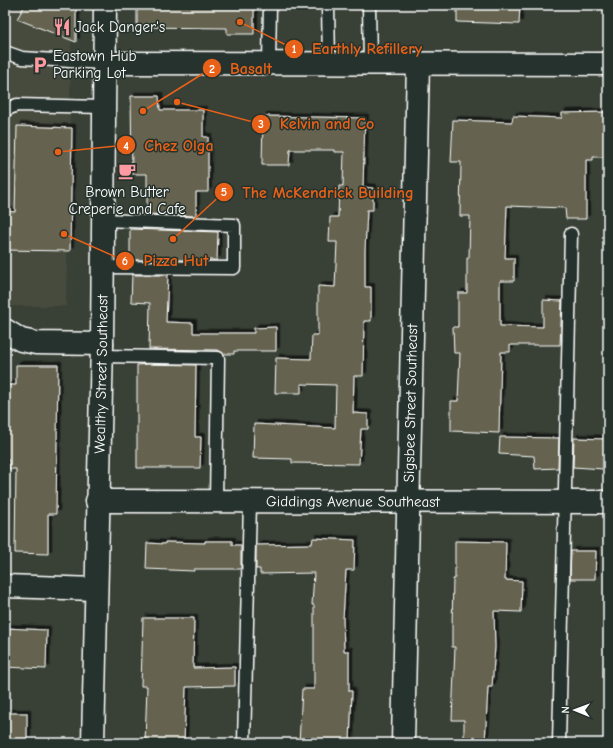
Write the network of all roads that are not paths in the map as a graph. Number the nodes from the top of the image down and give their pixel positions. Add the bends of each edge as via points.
1 (105, 5) edge
2 (270, 5) edge
3 (328, 5) edge
4 (369, 5) edge
5 (5, 52) edge
6 (104, 63) junction
7 (269, 63) junction
8 (330, 63) junction
9 (370, 63) junction
10 (418, 63) junction
11 (608, 64) edge
12 (103, 107) junction
13 (5, 110) edge
14 (103, 220) junction
15 (571, 234) dead end
16 (103, 266) junction
17 (5, 330) edge
18 (102, 350) junction
19 (97, 502) junction
20 (216, 502) junction
21 (250, 502) junction
22 (408, 502) junction
23 (566, 502) junction
24 (608, 502) edge
25 (5, 586) edge
26 (96, 589) junction
27 (93, 743) edge
28 (244, 743) edge
29 (403, 743) edge
30 (559, 743) edge

1 - 6 street, Wealthy Street Southeast
2 - 7 lane
3 - 8 lane
4 - 9 lane
5 - 6 lane via 22,58
6 - 7 street
6 - 12 street, Wealthy Street Southeast
7 - 8 street
8 - 9 street
9 - 10 street
10 - 11 street
10 - 22 street, Sigsbee Street Southeast
12 - 13 lane via 17,105
12 - 14 street, Wealthy Street Southeast
14 - 16 street, Wealthy Street Southeast
14 - 16 lane via 234,224 234,268
15 - 23 lane
16 - 18 street, Wealthy Street Southeast
17 - 18 street via 22,340 36,343
18 - 19 street, Wealthy Street Southeast
18 - 20 lane via 218,358
19 - 20 street, Giddings Avenue Southeast
19 - 26 street, Wealthy Street Southeast
20 - 21 street, Giddings Avenue Southeast
21 - 22 street, Giddings Avenue Southeast
21 - 28 lane
22 - 23 street, Giddings Avenue Southeast
22 - 29 street, Sigsbee Street Southeast
23 - 24 street, Giddings Avenue Southeast
23 - 30 lane
25 - 26 street
26 - 27 street, Wealthy Street Southeast

